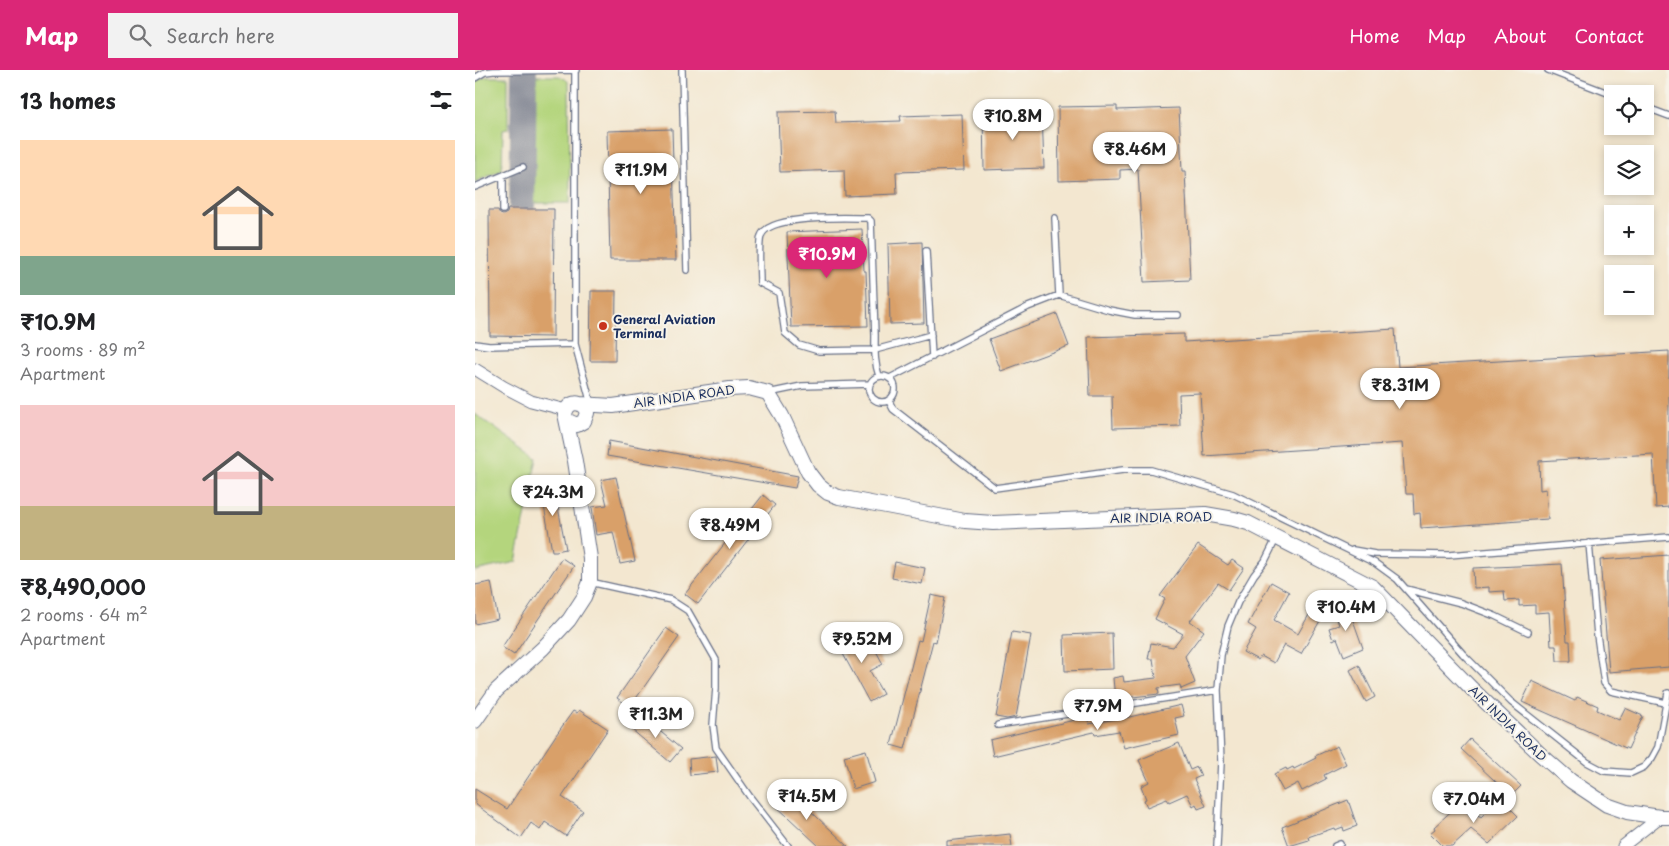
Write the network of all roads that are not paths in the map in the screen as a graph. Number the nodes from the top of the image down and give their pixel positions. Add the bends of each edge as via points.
1 (576, 70) edge
2 (682, 70) edge
3 (1548, 70) edge
4 (475, 78) edge
5 (1604, 91) edge
6 (1654, 110) edge
7 (1669, 116) edge
8 (523, 168) dead end
9 (503, 176) junction
10 (475, 187) edge
11 (503, 210) dead end
12 (1055, 218) dead end
13 (926, 251) dead end
14 (687, 270) dead end
15 (1059, 295) junction
16 (1178, 315) dead end
17 (931, 335) junction
18 (475, 344) edge
19 (575, 344) junction
20 (875, 350) junction
21 (932, 357) junction
22 (475, 369) edge
23 (879, 376) junction
24 (890, 378) junction
25 (869, 384) junction
26 (768, 393) junction
27 (889, 401) junction
28 (585, 404) junction
29 (613, 406) junction
30 (574, 419) junction
31 (1669, 537) edge
32 (1275, 539) junction
33 (1589, 543) junction
34 (1346, 548) junction
35 (590, 582) junction
36 (1406, 589) junction
37 (1528, 632) dead end
38 (1218, 690) junction
39 (1668, 693) edge
40 (1666, 703) junction
41 (475, 721) edge
42 (998, 726) dead end
43 (1664, 817) edge
44 (788, 846) edge
45 (1217, 846) edge
46 (1623, 846) edge

1 - 4 lane via 493,71
1 - 19 lane
2 - 14 lane
3 - 5 lane
6 - 7 lane
8 - 9 lane
9 - 10 lane
9 - 11 lane
12 - 15 lane
13 - 17 lane
15 - 16 lane via 1135,315
15 - 21 lane via 1028,307
17 - 20 lane
17 - 21 lane
18 - 19 lane
19 - 28 lane
20 - 20 lane via 871,221 868,218 791,220 769,226 761,236 761,283 779,293 785,334 799,345 819,351
20 - 23 lane
21 - 24 lane
22 - 30 street via 531,401
23 - 24 lane
23 - 25 lane
24 - 27 lane via 896,390
25 - 26 lane via 802,386
25 - 27 lane via 873,399
26 - 29 street, AIR INDIA ROAD via 749,388 730,389
26 - 32 street, AIR INDIA ROAD via 808,472 817,485 839,497 965,521 993,523 1205,514 1247,523
27 - 34 lane via 893,409 995,488 1123,470 1151,470 1233,494
28 - 29 street, AIR INDIA ROAD
28 - 30 street, AIR INDIA ROAD via 573,403
29 - 30 street, AIR INDIA ROAD
30 - 35 street via 575,461
31 - 33 lane
32 - 38 lane via 1265,561 1238,602 1228,626
32 - 43 street, AIR INDIA ROAD via 1373,587 1471,688 1571,781 1607,805 1627,812
33 - 34 lane via 1449,556 1375,554
33 - 40 lane via 1603,683 1611,691
34 - 36 lane via 1375,563
35 - 41 street via 569,620 496,691
35 - 44 lane via 671,600 689,611 715,660 713,725 716,748
36 - 37 lane via 1461,603
36 - 40 lane via 1511,702 1587,762 1605,771 1631,773 1644,768 1653,758
38 - 42 lane
38 - 45 lane via 1221,762
39 - 40 lane
43 - 46 street

